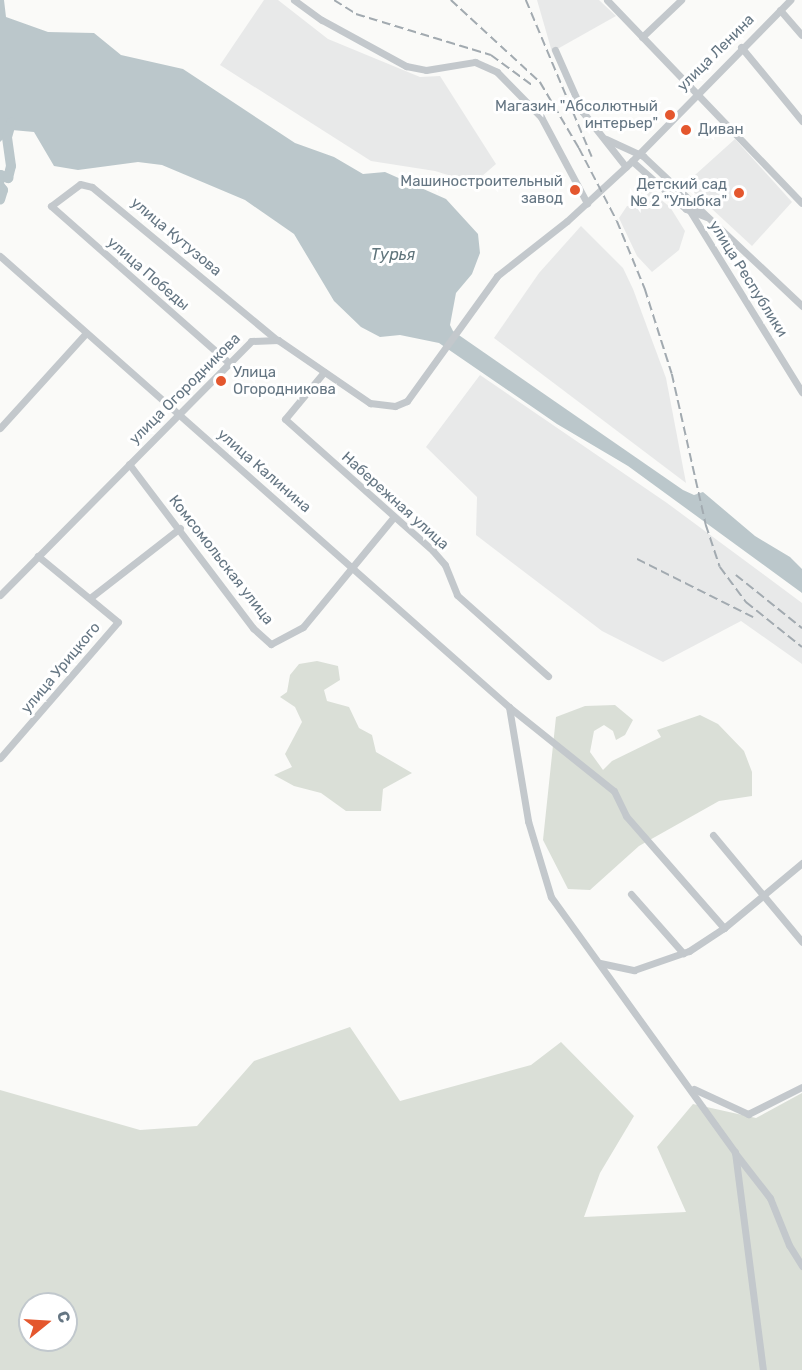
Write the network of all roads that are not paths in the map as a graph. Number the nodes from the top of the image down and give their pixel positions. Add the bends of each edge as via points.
1 (294, 0) edge
2 (607, 0) edge
3 (681, 0) edge
4 (790, 0) edge
5 (780, 10) junction
6 (802, 35) edge
7 (642, 37) junction
8 (741, 47) junction
9 (555, 50) dead end
10 (695, 93) junction
11 (802, 121) edge
12 (606, 139) junction
13 (640, 153) junction
14 (632, 161) junction
15 (626, 167) junction
16 (802, 202) edge
17 (587, 203) junction
18 (51, 207) joint
19 (690, 212) junction
20 (710, 218) junction
21 (1, 258) edge
22 (801, 304) edge
23 (86, 333) junction
24 (278, 340) junction
25 (228, 362) junction
26 (324, 372) junction
27 (802, 392) edge
28 (178, 414) junction
29 (0, 428) edge
30 (129, 464) junction
31 (393, 518) junction
32 (180, 528) junction
33 (38, 556) junction
34 (351, 566) junction
35 (0, 595) edge
36 (90, 598) junction
37 (548, 676) dead end
38 (509, 707) junction
39 (0, 758) edge
40 (713, 835) dead end
41 (802, 863) edge
42 (631, 894) dead end
43 (764, 896) junction
44 (724, 928) junction
45 (802, 942) edge
46 (683, 953) junction
47 (598, 962) junction
48 (802, 1087) edge
49 (693, 1089) junction
50 (735, 1152) junction
51 (802, 1266) edge
52 (763, 1370) edge

1 - 17 street via 322,20 406,66 426,70 475,62 497,72 541,117
2 - 7 street
3 - 7 street
4 - 5 street, улица Ленина
5 - 6 street
5 - 8 street, улица Ленина
7 - 10 street
8 - 10 street, улица Ленина
8 - 11 street
9 - 12 street via 582,111
10 - 13 street, улица Ленина
10 - 16 street
12 - 13 street
12 - 15 street
13 - 14 street, улица Ленина
13 - 20 street
14 - 15 street, улица Ленина
14 - 19 street
15 - 17 street, улица Ленина
17 - 26 street via 497,276 417,390 395,406 370,403
18 - 24 street, улица Кутузова via 80,184 92,188
18 - 25 street, улица Победы
19 - 20 street
19 - 27 street, улица Республики
20 - 22 street
21 - 23 street, улица Калинина
23 - 28 street, улица Калинина
23 - 29 street
24 - 25 street, улица Огородникова via 251,341
24 - 26 street
25 - 28 street, улица Огородникова
26 - 31 street, Набережная улица via 285,419
28 - 30 street, улица Огородникова
28 - 34 street, улица Калинина
30 - 32 street, Комсомольская улица
30 - 33 street, улица Огородникова
31 - 34 street, Комсомольская улица
31 - 37 street, Набережная улица via 445,565 457,595
32 - 34 street, Комсомольская улица via 253,628 271,644 303,627
32 - 36 street, улица Урицкого
33 - 35 street, улица Огородникова
33 - 36 street, улица Урицкого
34 - 38 street, улица Калинина
36 - 39 street, улица Урицкого via 117,622
38 - 44 street, улица Калинина via 614,791 626,816
38 - 47 street via 528,821 542,877 551,897
40 - 43 street
41 - 43 street
42 - 46 street
43 - 44 street
43 - 45 street
44 - 46 street
46 - 47 street via 634,970
47 - 49 street
48 - 49 street via 747,1114
49 - 50 street
50 - 51 street via 771,1198 789,1245
50 - 52 street

